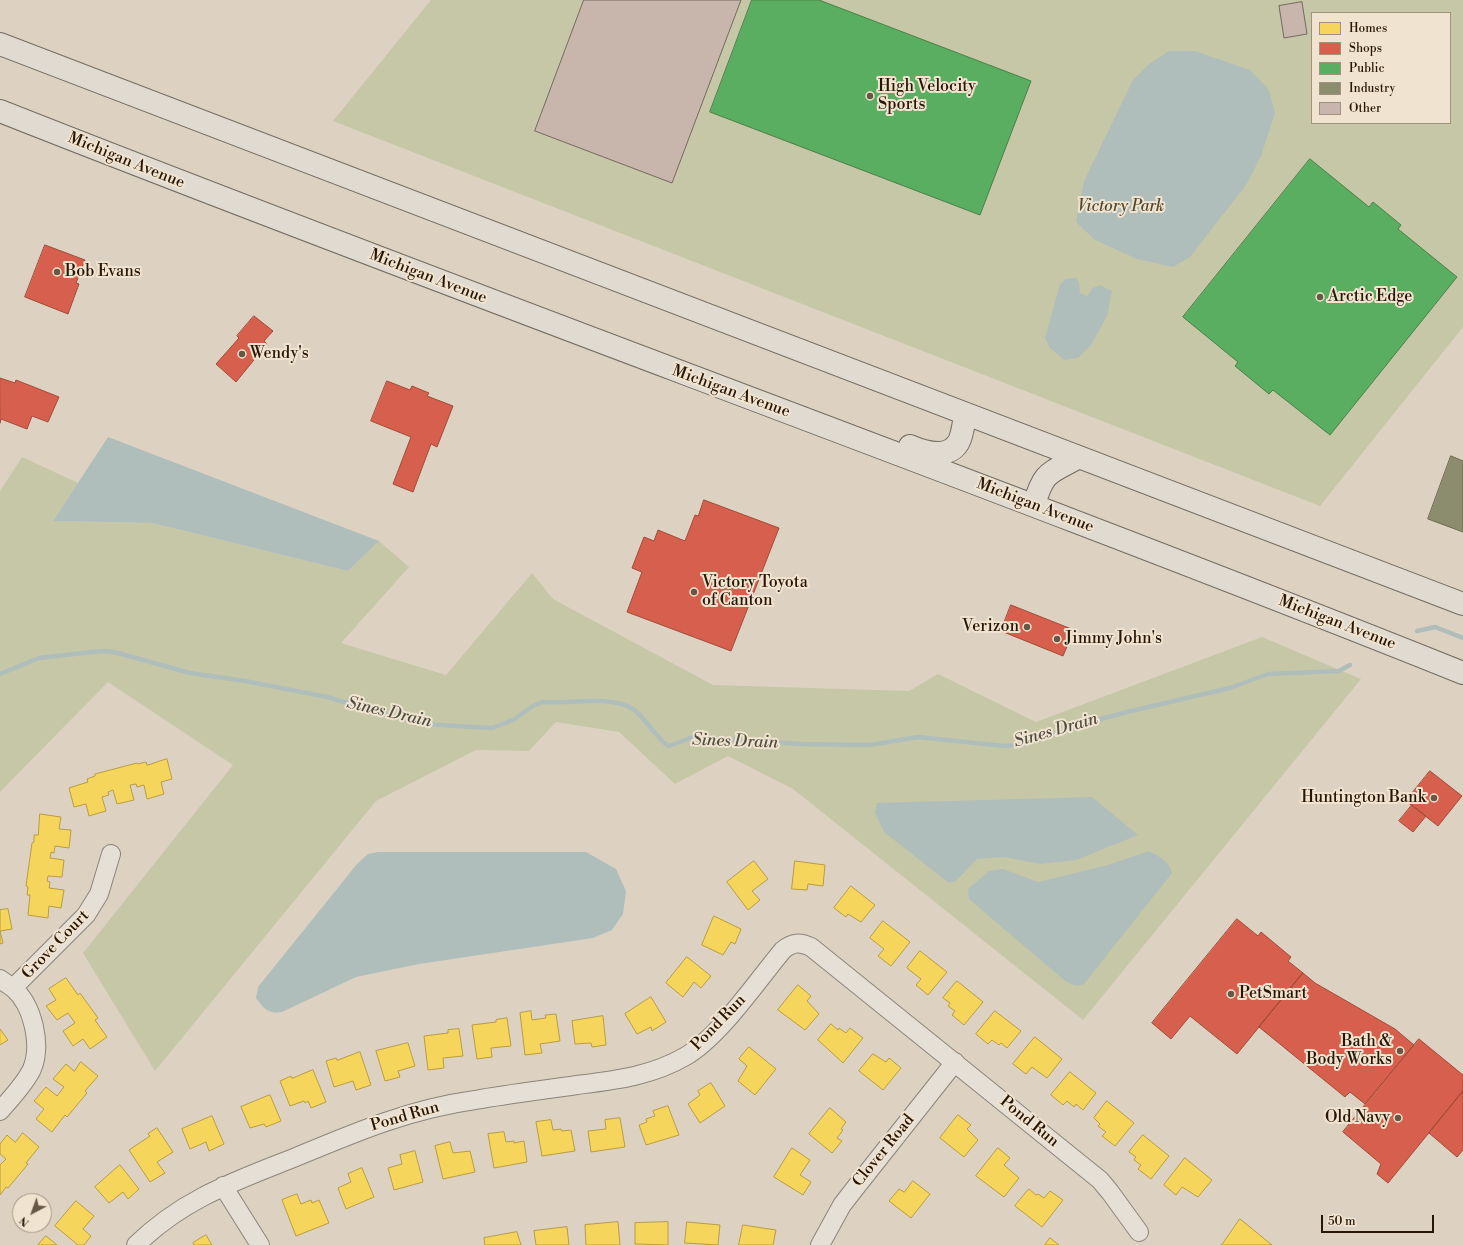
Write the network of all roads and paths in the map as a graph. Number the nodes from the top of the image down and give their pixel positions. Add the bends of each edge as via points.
1 (0, 44) edge
2 (0, 111) edge
3 (764, 404) junction
4 (965, 414) junction
5 (1079, 456) junction
6 (1034, 505) junction
7 (1463, 604) edge
8 (1463, 673) edge
9 (111, 854) dead end
10 (7, 984) edge
11 (955, 1062) junction
12 (0, 1111) edge
13 (223, 1186) junction
14 (1139, 1232) dead end
15 (136, 1245) edge
16 (260, 1245) edge
17 (820, 1245) edge

1 - 4 main road
2 - 3 main road, Michigan Avenue via 249,209
3 - 4 main road via 780,396 917,449 942,454 955,447 960,439
3 - 6 main road, Michigan Avenue
4 - 5 main road
5 - 6 main road via 1049,473 1041,482
5 - 7 main road
6 - 8 main road, Michigan Avenue
9 - 10 street, Grove Court via 99,894 86,915
10 - 12 street via 23,1002 33,1023 36,1049 35,1059 27,1077
11 - 13 street, Pond Run via 811,946 794,943 783,950 709,1038 665,1067 630,1078 473,1100 410,1113
11 - 14 street, Pond Run via 1100,1180
11 - 17 street, Clover Road via 842,1205
13 - 15 street, Pond Run via 204,1194 174,1213
13 - 16 street

